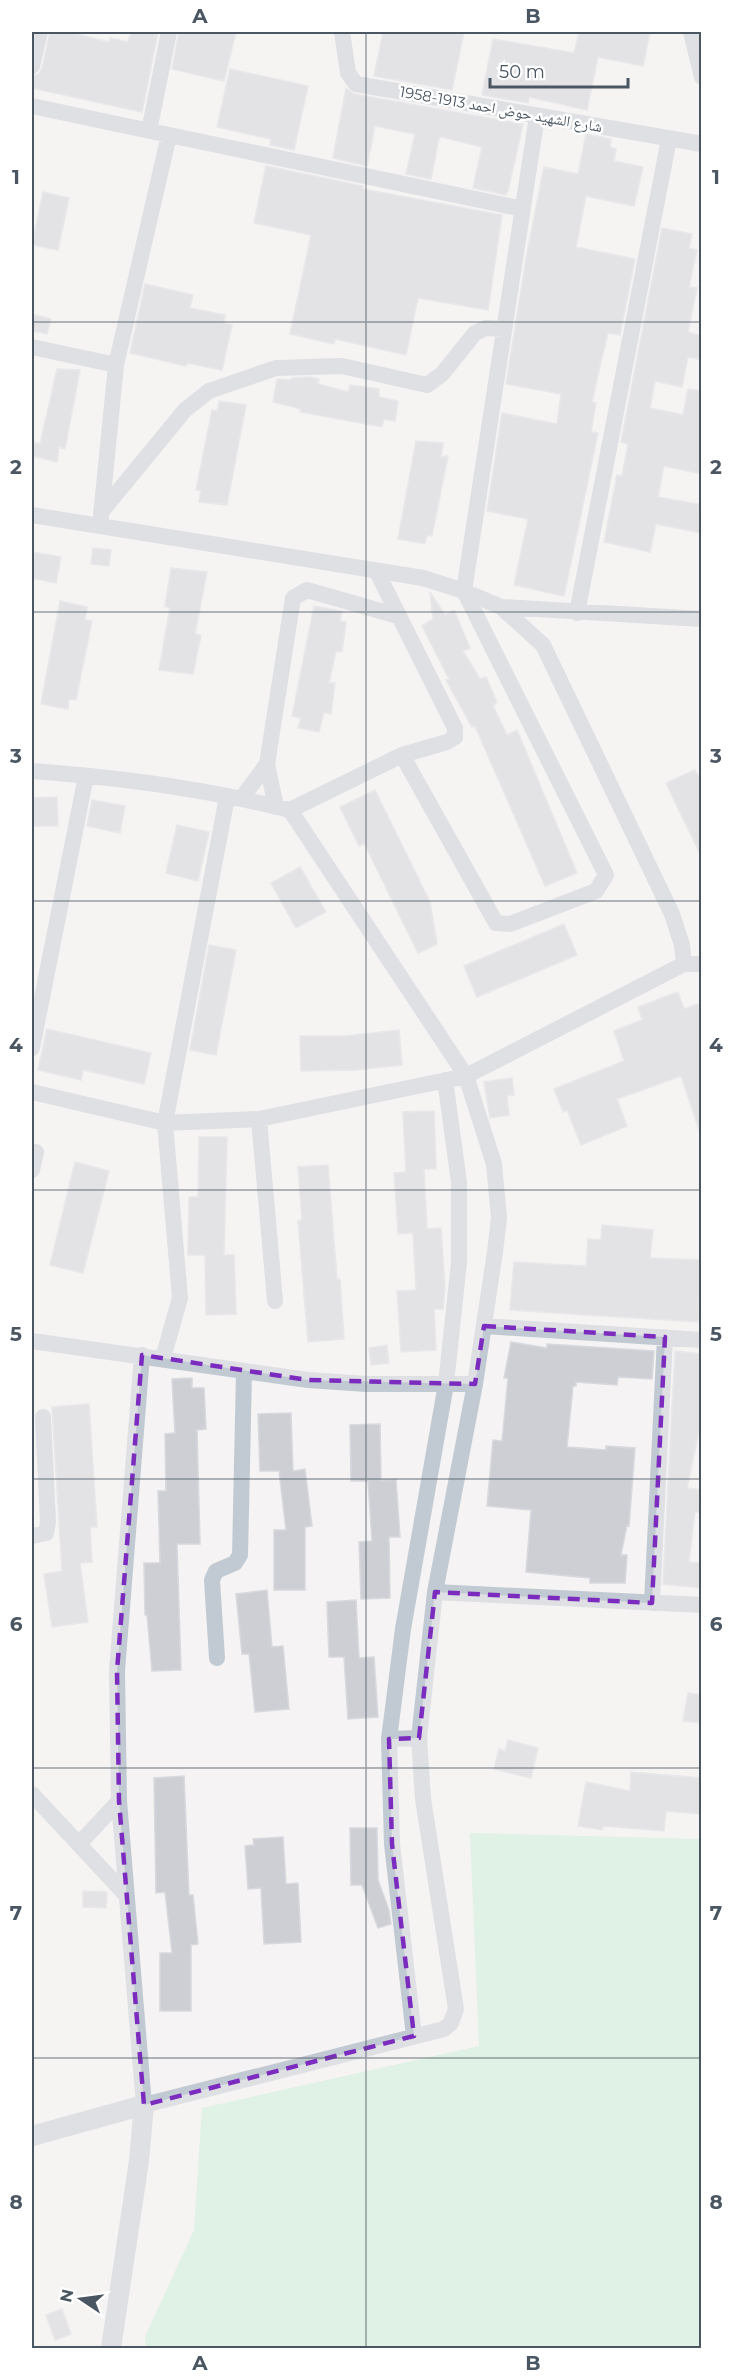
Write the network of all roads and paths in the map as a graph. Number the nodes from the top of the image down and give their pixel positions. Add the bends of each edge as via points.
1 (40, 32) edge
2 (170, 32) edge
3 (342, 32) edge
4 (691, 32) edge
5 (32, 66) edge
6 (702, 77) edge
7 (32, 106) edge
8 (537, 116) junction
9 (148, 130) junction
10 (169, 135) junction
11 (669, 139) junction
12 (702, 144) edge
13 (523, 209) junction
14 (504, 329) junction
15 (32, 347) edge
16 (116, 365) junction
17 (32, 515) edge
18 (101, 519) junction
19 (376, 570) junction
20 (464, 591) junction
21 (501, 607) junction
22 (577, 613) junction
23 (398, 616) junction
24 (702, 619) edge
25 (402, 755) junction
26 (267, 764) junction
27 (32, 771) edge
28 (86, 776) junction
29 (234, 798) junction
30 (283, 808) junction
31 (684, 964) junction
32 (702, 964) edge
33 (32, 1048) edge
34 (466, 1076) junction
35 (445, 1080) junction
36 (32, 1092) edge
37 (259, 1119) junction
38 (165, 1123) junction
39 (36, 1152) dead end
40 (32, 1170) edge
41 (275, 1301) dead end
42 (484, 1326) junction
43 (665, 1337) junction
44 (702, 1340) edge
45 (32, 1341) edge
46 (142, 1354) junction
47 (163, 1358) junction
48 (244, 1372) junction
49 (446, 1384) junction
50 (475, 1384) junction
51 (43, 1417) dead end
52 (32, 1536) edge
53 (435, 1592) junction
54 (652, 1603) junction
55 (702, 1605) edge
56 (217, 1658) dead end
57 (418, 1738) junction
58 (389, 1739) junction
59 (32, 1794) edge
60 (119, 1801) junction
61 (79, 1844) junction
62 (127, 1896) junction
63 (414, 2036) junction
64 (144, 2105) junction
65 (32, 2136) edge
66 (111, 2349) edge

1 - 5 street
2 - 9 street
3 - 8 street, شارع الشهيد حوض احمد 1913-1958 via 348,73 356,84
4 - 6 street
7 - 9 street
8 - 11 street, شارع الشهيد حوض احمد 1913-1958
8 - 13 street
9 - 10 street
10 - 13 street
10 - 16 street
11 - 12 street, شارع الشهيد حوض احمد 1913-1958
11 - 22 street
13 - 14 street
14 - 18 street via 486,328 475,333 442,374 427,385 342,366 276,368 209,391 185,410
14 - 20 street
15 - 16 street
16 - 18 street
17 - 18 street
18 - 19 street
19 - 20 street via 423,578
19 - 23 street
20 - 21 street
20 - 25 street via 606,875 601,886 510,924 496,923
21 - 22 street
21 - 31 street via 543,645 672,914
22 - 24 street
23 - 25 street via 456,734 447,742
23 - 26 street via 307,590 293,598
25 - 30 street
26 - 29 street
26 - 30 street
27 - 28 street
28 - 29 street
28 - 33 street
29 - 30 street
29 - 38 street
30 - 34 street
31 - 32 street
31 - 34 street
34 - 35 street
34 - 42 street via 494,1164 500,1218
35 - 37 street
35 - 49 street via 459,1182 459,1262
36 - 38 street
37 - 38 street
37 - 41 street
38 - 47 street via 180,1298
39 - 40 street
42 - 43 street
42 - 50 street
43 - 44 street
43 - 54 street
45 - 46 street
46 - 47 street
46 - 60 street via 117,1671
47 - 48 street
48 - 49 street via 366,1384
48 - 56 street via 240,1555 236,1563 216,1571 212,1580
49 - 50 street
49 - 58 street via 403,1629
50 - 53 street
51 - 52 street via 48,1522 46,1533
53 - 54 street
53 - 57 street
54 - 55 street
57 - 58 street
57 - 63 street via 423,1799 456,2010 444,2029
58 - 63 street via 392,1844
59 - 61 street
60 - 61 street
60 - 62 street
61 - 62 street
62 - 64 street
63 - 64 street
64 - 65 street
64 - 66 street

